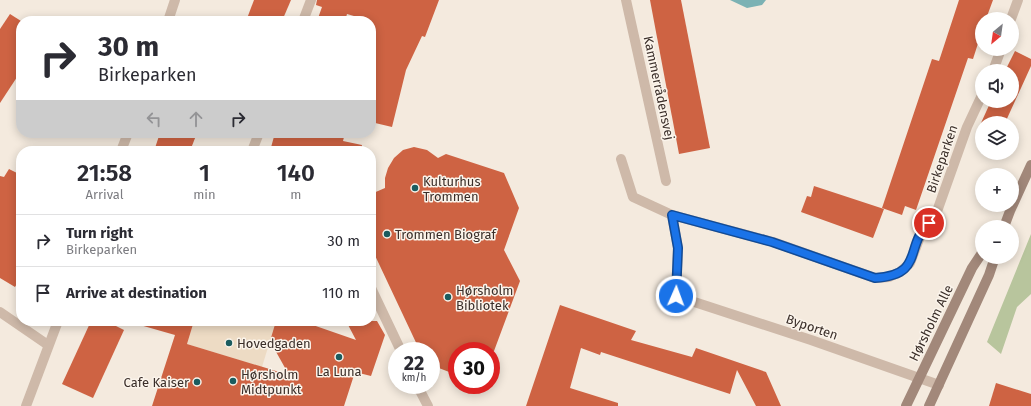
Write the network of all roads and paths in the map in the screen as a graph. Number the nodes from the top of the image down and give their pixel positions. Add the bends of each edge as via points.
1 (175, 0) edge
2 (311, 0) edge
3 (626, 0) edge
4 (1018, 0) edge
5 (1014, 12) edge
6 (170, 16) edge
7 (305, 16) edge
8 (976, 108) edge
9 (621, 159) dead end
10 (1031, 165) edge
11 (666, 181) dead end
12 (1019, 191) edge
13 (672, 215) junction
14 (975, 264) edge
15 (992, 264) edge
16 (376, 298) edge
17 (0, 312) edge
18 (16, 323) edge
19 (20, 326) edge
20 (56, 326) edge
21 (397, 342) edge
22 (48, 345) junction
23 (919, 378) junction
24 (939, 385) junction
25 (422, 394) edge
26 (26, 406) edge
27 (428, 406) edge
28 (906, 406) edge
29 (929, 406) edge

1 - 6 street
2 - 7 street
3 - 11 street, Kammerrådensvej
4 - 5 street
8 - 13 street, Birkeparken via 966,127 935,217 922,229 910,263 889,277 875,278 772,242
9 - 13 street, Birkeparken via 633,197
10 - 12 main road
13 - 23 street, Byporten via 678,248 676,296
14 - 23 main road, Hørsholm Alle
15 - 24 main road
16 - 21 street
17 - 18 street
19 - 22 street
20 - 22 street
22 - 26 street
23 - 24 street, Byporten
23 - 28 main road, Hørsholm Alle
24 - 29 main road
25 - 27 street

